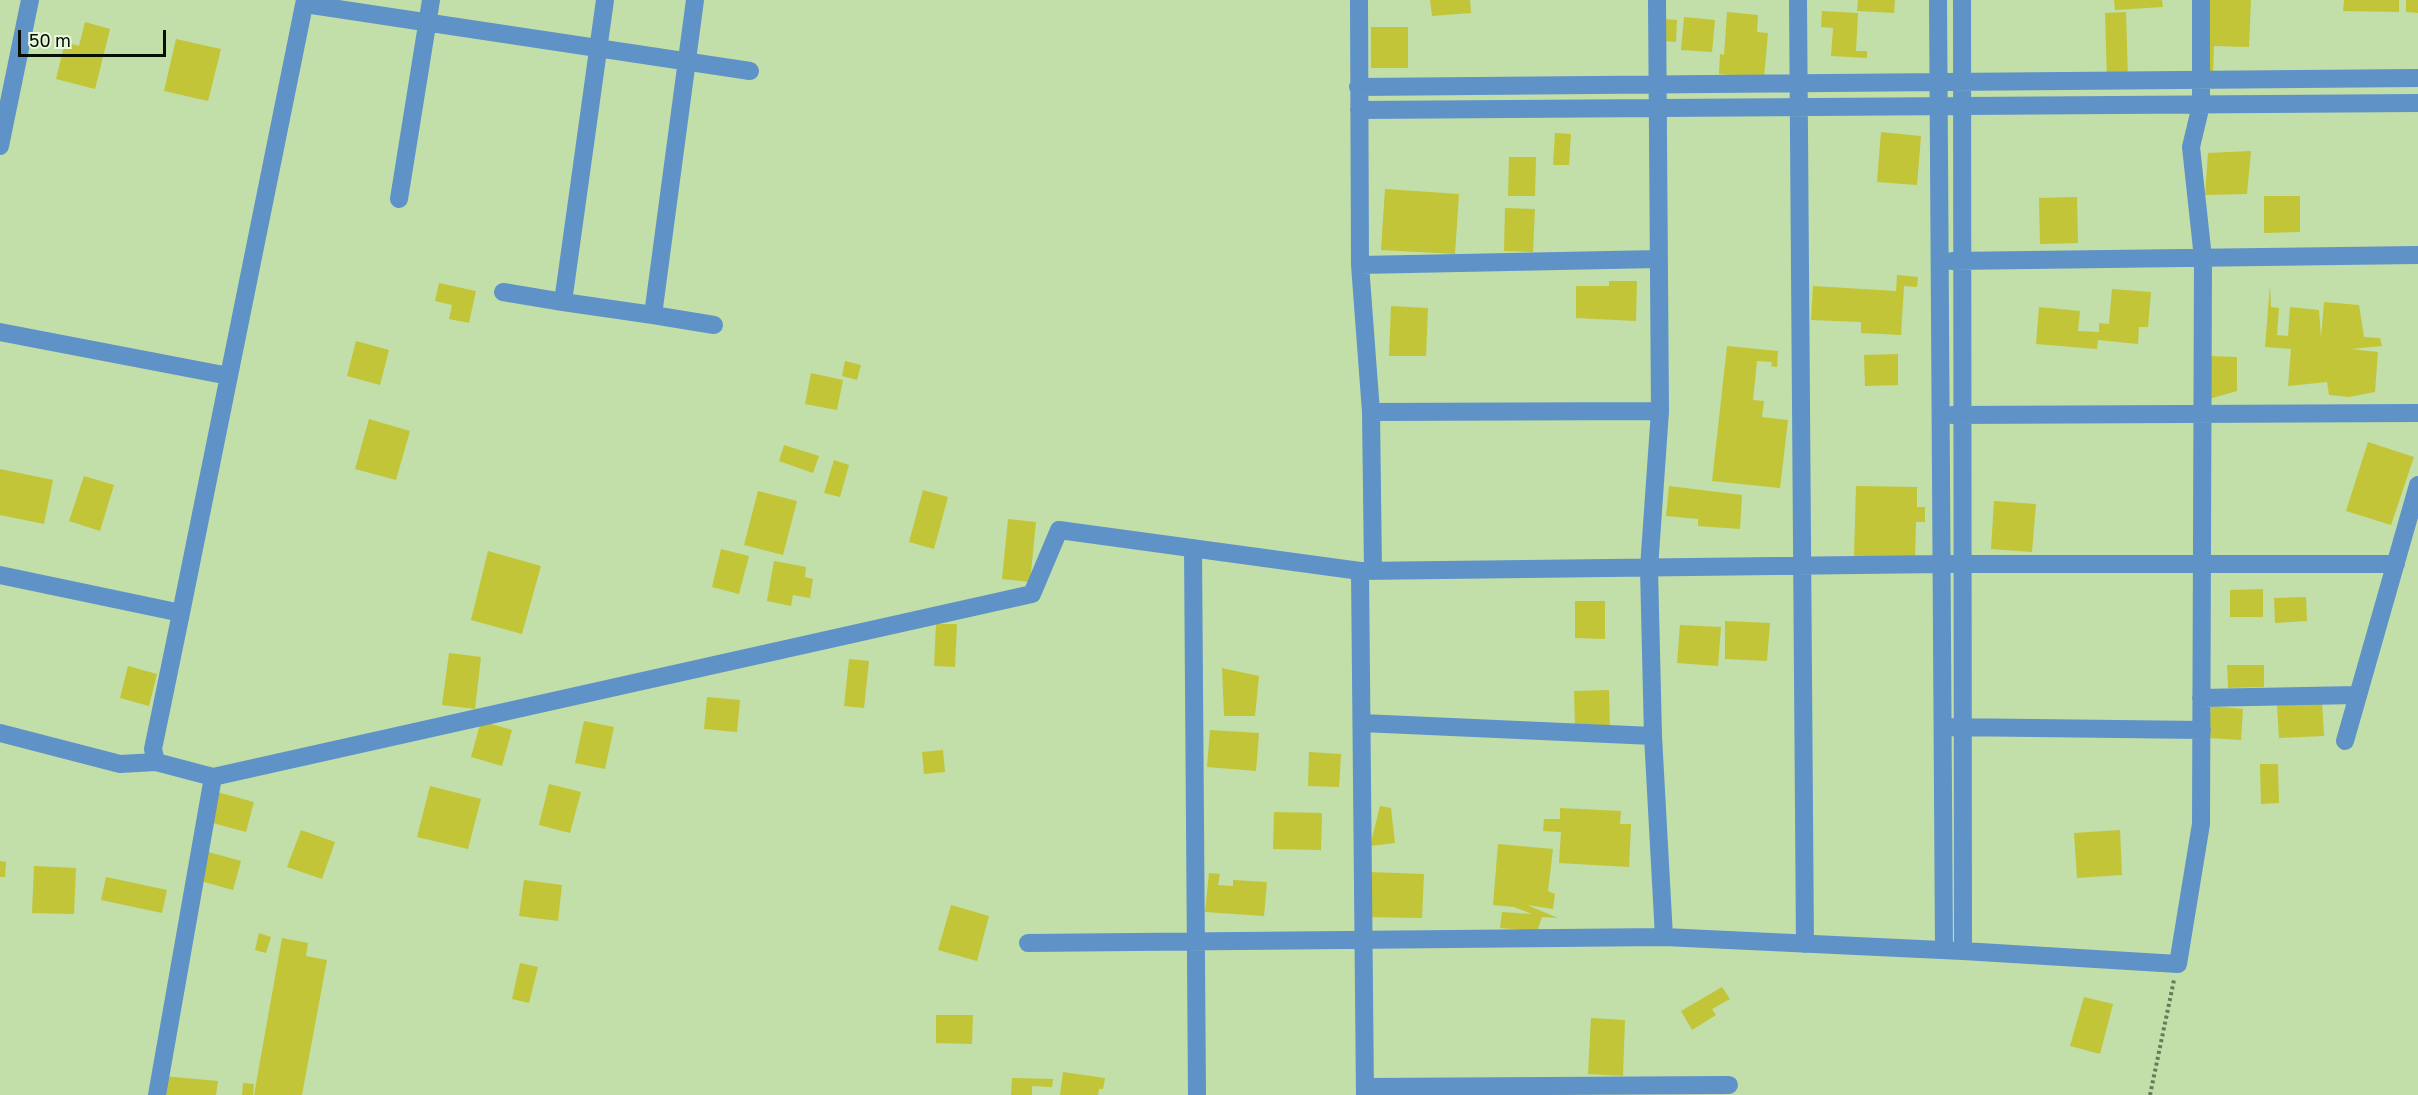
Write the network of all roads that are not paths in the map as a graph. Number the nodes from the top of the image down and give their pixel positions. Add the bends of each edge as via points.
1 (30, 0) edge
2 (431, 0) edge
3 (605, 0) edge
4 (694, 0) edge
5 (1359, 0) edge
6 (1657, 0) edge
7 (1798, 0) edge
8 (1938, 0) edge
9 (1962, 0) edge
10 (2201, 0) edge
11 (305, 2) edge
12 (428, 22) junction
13 (598, 48) junction
14 (686, 62) junction
15 (750, 71) dead end
16 (2418, 78) edge
17 (2201, 80) junction
18 (1963, 81) junction
19 (1939, 82) junction
20 (1798, 83) junction
21 (1657, 84) junction
22 (1358, 87) junction
23 (2418, 104) edge
24 (1963, 105) junction
25 (2201, 105) junction
26 (1798, 107) junction
27 (1939, 107) junction
28 (1658, 108) junction
29 (1359, 110) junction
30 (0, 146) edge
31 (399, 199) dead end
32 (2418, 255) edge
33 (2203, 258) junction
34 (1659, 259) junction
35 (1963, 260) junction
36 (1940, 261) junction
37 (1359, 265) junction
38 (503, 292) dead end
39 (563, 302) junction
40 (653, 315) junction
41 (714, 325) dead end
42 (0, 332) edge
43 (229, 376) junction
44 (1660, 411) junction
45 (1371, 412) junction
46 (2202, 413) junction
47 (2418, 413) edge
48 (1962, 414) junction
49 (1941, 415) junction
50 (2418, 484) edge
51 (1193, 548) junction
52 (2204, 563) junction
53 (1941, 564) junction
54 (1962, 564) junction
55 (2396, 564) junction
56 (1800, 566) junction
57 (1649, 568) junction
58 (1366, 571) junction
59 (0, 575) edge
60 (181, 613) junction
61 (2357, 695) junction
62 (2201, 698) junction
63 (1362, 723) junction
64 (1952, 727) junction
65 (2202, 730) junction
66 (0, 733) edge
67 (1653, 736) junction
68 (2345, 741) dead end
69 (156, 762) junction
70 (213, 777) junction
71 (1664, 937) junction
72 (1363, 940) junction
73 (1194, 942) junction
74 (1028, 943) dead end
75 (1805, 944) junction
76 (1944, 950) junction
77 (1963, 951) junction
78 (1729, 1084) dead end
79 (1365, 1091) edge
80 (157, 1095) edge
81 (1197, 1095) edge

1 - 30 street
2 - 12 street
3 - 13 street
4 - 14 street
5 - 22 street
6 - 21 street
7 - 20 street
8 - 19 street
9 - 18 street
10 - 17 street
11 - 12 street
11 - 43 street
12 - 13 street
12 - 31 street
13 - 14 street
13 - 39 street
14 - 15 street
14 - 40 street
16 - 17 street
17 - 18 street
17 - 25 street
18 - 19 street
18 - 24 street
19 - 20 street
19 - 27 street
20 - 21 street
20 - 26 street
21 - 22 street
21 - 28 street
22 - 29 street
23 - 25 street
24 - 25 street
24 - 27 street
24 - 35 street
25 - 33 street via 2191,147
26 - 27 street
26 - 28 street
26 - 56 street
27 - 36 street
28 - 29 street
28 - 34 street
29 - 37 street
32 - 33 street
33 - 35 street
33 - 46 street
34 - 37 street
34 - 44 street
35 - 36 street
35 - 48 street
36 - 49 street
37 - 45 street
38 - 39 street
39 - 40 street
40 - 41 street
42 - 43 street
43 - 60 street
44 - 45 street
44 - 57 street
45 - 58 street
46 - 47 street
46 - 48 street
46 - 52 street
48 - 49 street
48 - 54 street
49 - 53 street
50 - 55 street
51 - 58 street
51 - 70 street via 1059,530 1032,594
51 - 73 street
52 - 54 street
52 - 55 street
52 - 62 street
53 - 54 street
53 - 56 street
53 - 64 street
54 - 64 street
55 - 61 street
56 - 57 street
56 - 75 street
57 - 58 street
57 - 67 street
58 - 63 street
59 - 60 street
60 - 69 street via 153,749
61 - 62 street
61 - 68 street
62 - 65 street
63 - 67 street
63 - 72 street
64 - 65 street
64 - 76 street
64 - 77 street
65 - 77 street via 2201,824 2178,964
66 - 69 street via 120,764
67 - 71 street
69 - 70 street
70 - 80 street
71 - 72 street
71 - 75 street
72 - 73 street
72 - 79 street
73 - 74 street
73 - 81 street
75 - 76 street
76 - 77 street
78 - 79 street

